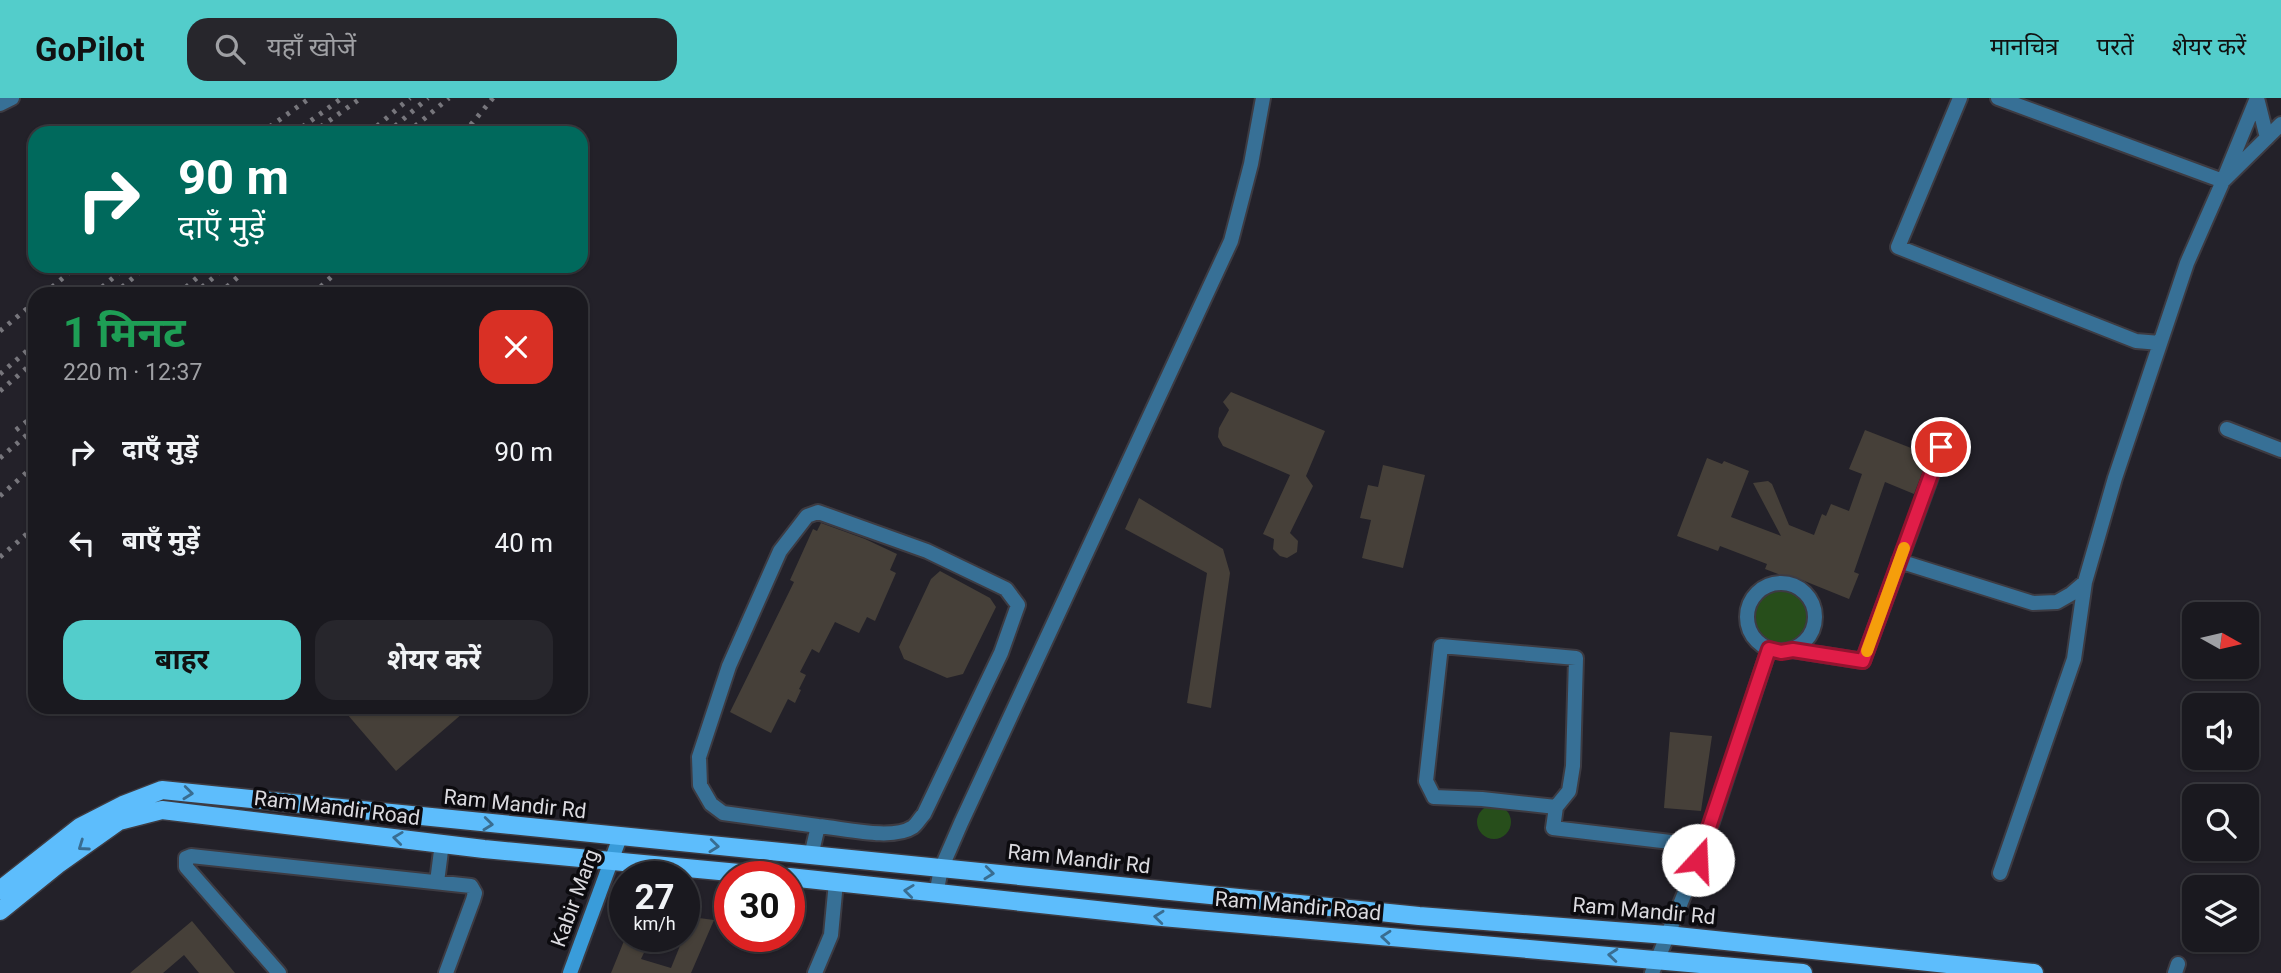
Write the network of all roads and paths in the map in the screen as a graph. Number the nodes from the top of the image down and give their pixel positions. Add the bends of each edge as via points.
1 (1263, 98) edge
2 (1960, 98) edge
3 (1998, 98) edge
4 (2257, 98) edge
5 (2281, 124) edge
6 (2267, 138) junction
7 (2223, 181) junction
8 (2160, 343) junction
9 (2227, 429) dead end
10 (1941, 447) dead end
11 (2281, 450) edge
12 (1899, 561) junction
13 (2085, 582) junction
14 (1769, 649) junction
15 (1793, 650) junction
16 (1556, 807) junction
17 (445, 819) junction
18 (818, 825) junction
19 (620, 837) junction
20 (442, 844) junction
21 (1704, 845) junction
22 (811, 856) junction
23 (611, 861) joint
24 (609, 866) edge
25 (941, 869) junction
26 (2000, 873) dead end
27 (805, 879) edge
28 (437, 882) junction
29 (836, 882) junction
30 (0, 890) edge
31 (936, 894) junction
32 (0, 911) edge
33 (1667, 935) junction
34 (1655, 966) edge
35 (2005, 971) edge
36 (279, 973) edge
37 (446, 973) edge
38 (570, 973) edge
39 (815, 973) edge
40 (1802, 973) edge
41 (2034, 973) edge

1 - 25 street via 1231,241
2 - 8 street via 1898,247 2136,341
3 - 7 street
4 - 6 street
4 - 7 street
5 - 6 street
6 - 7 street
7 - 8 street
8 - 13 street
9 - 11 street
10 - 12 street
12 - 13 street via 2032,603 2057,602
12 - 15 street via 1863,661
13 - 26 street via 2074,659
14 - 15 street
14 - 15 street via 1754,638 1747,615 1760,590 1782,583 1802,590 1814,606 1813,630
14 - 21 street
16 - 16 street via 1569,791 1573,766 1576,658 1441,646 1426,781 1434,797
16 - 21 street via 1553,828
17 -> 19 main road, Ram Mandir Rd
17 - 20 main road
30 -> 17 main road, Ram Mandir Rd via 80,827 162,790
18 - 18 street via 885,833 914,827 1001,653 1018,604 1006,589 927,551 818,512 807,516 780,551 729,666 699,757 700,785 711,804 723,813
18 - 22 street
19 -> 22 main road, Ram Mandir Rd
19 - 23 street, Kabir Marg
20 - 23 main road, Ram Mandir Road
20 - 28 street
20 -> 32 main road, Ram Mandir Road via 162,810 119,821
21 - 33 street
22 - 25 main road, Ram Mandir Rd
24 - 38 street, Kabir Marg
25 - 31 street
25 -> 33 main road, Ram Mandir Rd via 1419,916
27 - 29 main road, Ram Mandir Road
28 - 36 street via 186,858 188,869
28 - 37 street via 471,886 475,893
31 -> 29 main road, Ram Mandir Road
29 - 39 street via 831,934
34 -> 31 main road, Ram Mandir Road
33 - 34 street
33 - 35 main road, Ram Mandir Rd
34 - 40 main road, Ram Mandir Road
35 - 41 main road, Ram Mandir Rd

